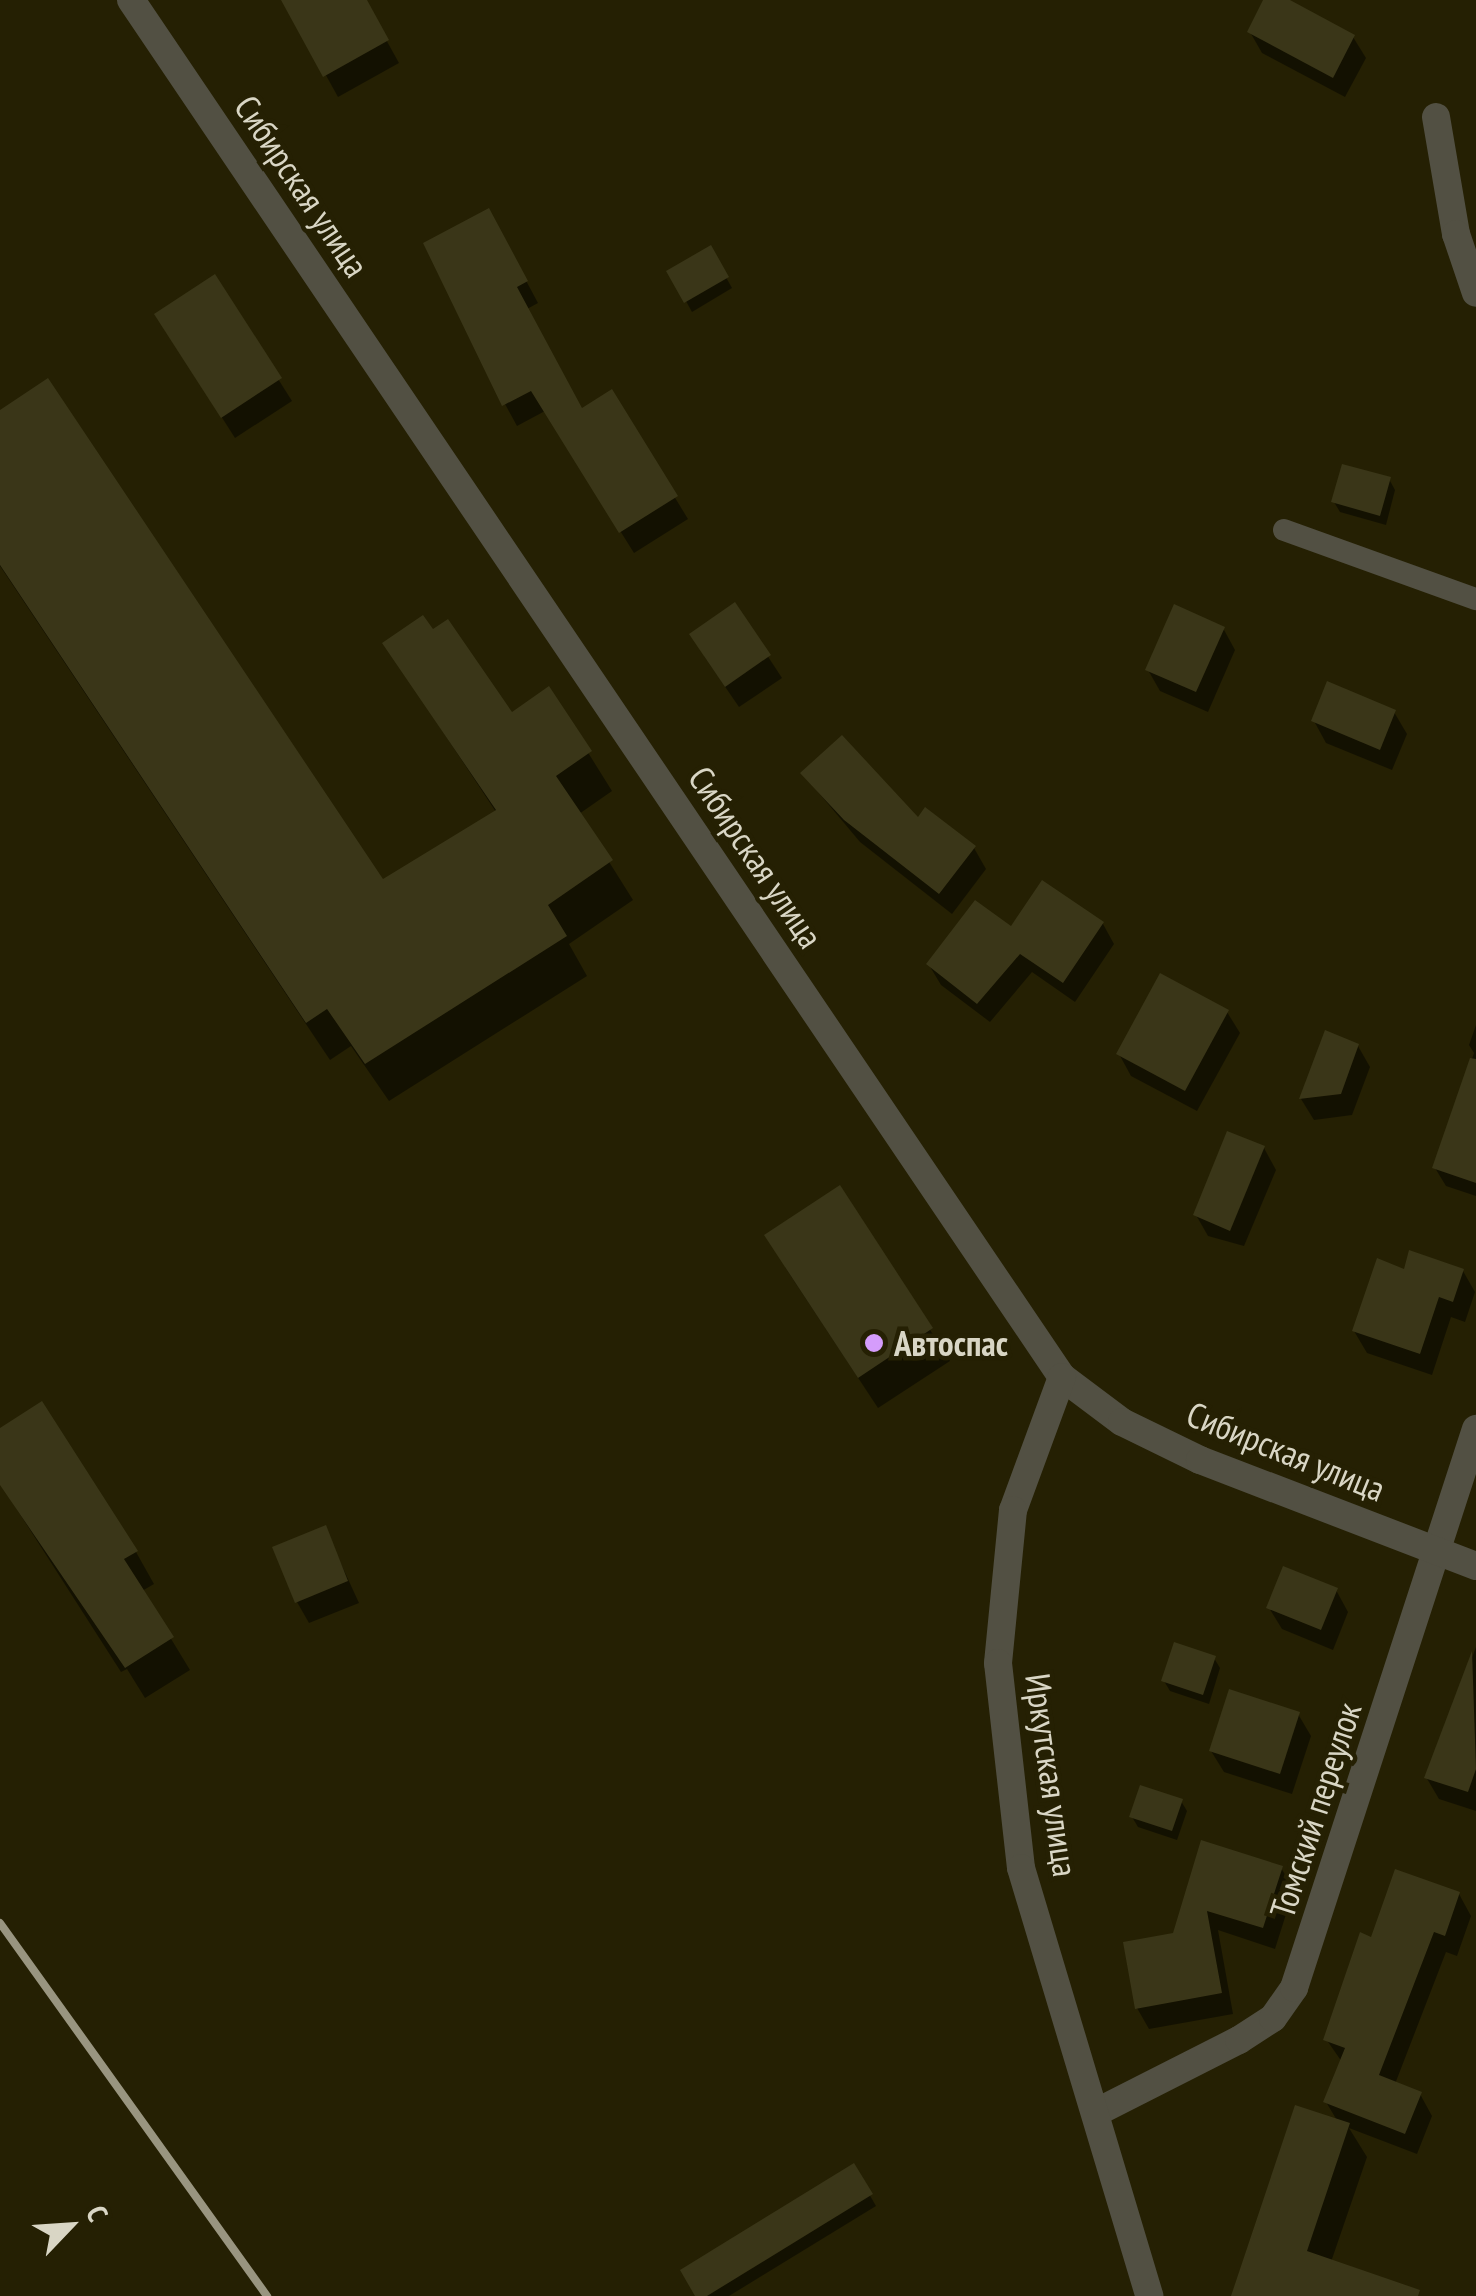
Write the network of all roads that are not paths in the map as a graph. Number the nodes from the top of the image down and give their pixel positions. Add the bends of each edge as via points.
1 (131, 0) edge
2 (1436, 116) dead end
3 (1476, 293) edge
4 (1284, 530) dead end
5 (1476, 599) edge
6 (1062, 1377) junction
7 (1476, 1429) edge
8 (1436, 1552) junction
9 (1476, 1566) edge
10 (1097, 2112) junction
11 (1149, 2296) edge

1 - 6 street, Сибирская улица
2 - 3 street via 1456,234
4 - 5 lane
6 - 8 street, Сибирская улица via 1122,1422 1200,1460
6 - 10 street, Иркутская улица via 1012,1510 998,1663 1022,1868
7 - 8 street, Томский переулок
8 - 9 street, Сибирская улица
8 - 10 street, Томский переулок via 1294,1988 1274,2018
10 - 11 street, Иркутская улица

